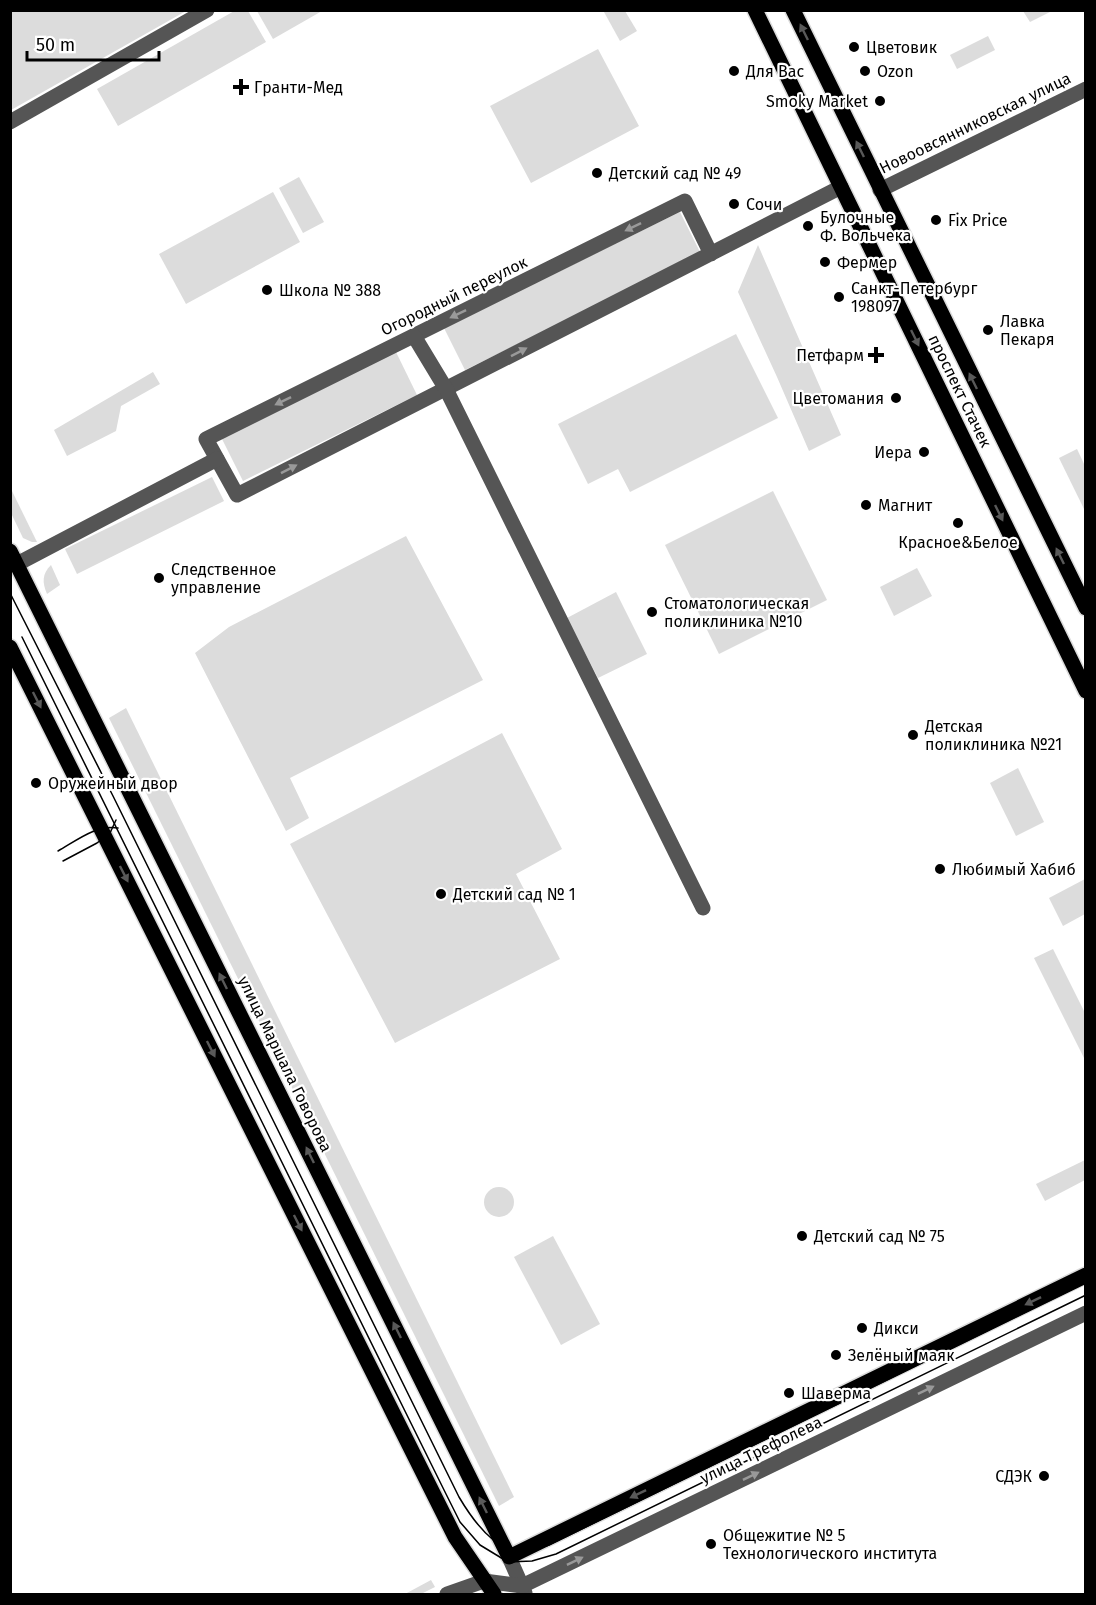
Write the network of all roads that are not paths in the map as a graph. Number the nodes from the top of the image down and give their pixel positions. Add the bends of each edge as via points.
1 (207, 10) edge
2 (755, 10) edge
3 (793, 10) edge
4 (1086, 89) edge
5 (10, 122) edge
6 (841, 187) junction
7 (880, 190) junction
8 (711, 254) junction
9 (414, 336) junction
10 (446, 389) junction
11 (217, 459) junction
12 (14, 558) edge
13 (1086, 608) edge
14 (12, 656) edge
15 (1086, 691) edge
16 (704, 908) dead end
17 (1086, 1275) edge
18 (1086, 1313) edge
19 (509, 1557) junction
20 (484, 1581) junction
21 (524, 1590) edge
22 (447, 1594) edge
23 (494, 1594) edge

1 - 5 street
2 - 6 main road, проспект Стачек
7 -> 3 main road, проспект Стачек
4 - 7 street, Новоовсянниковская улица
6 - 8 street, Огородный переулок
6 -> 15 main road, проспект Стачек
13 -> 7 main road, проспект Стачек
8 -> 9 street, Огородный переулок via 685,201
10 -> 8 street, Огородный переулок
9 - 10 street
9 -> 11 street, Огородный переулок via 206,439
11 -> 10 street, Огородный переулок via 237,495
10 - 16 street
11 - 12 street
19 -> 12 main road, улица Маршала Говорова
14 -> 20 main road via 452,1532
17 -> 19 main road, улица Трефолева
21 -> 18 street, улица Трефолева
19 - 21 street, улица Маршала Говорова
20 - 21 street
20 - 22 street
20 - 23 main road

